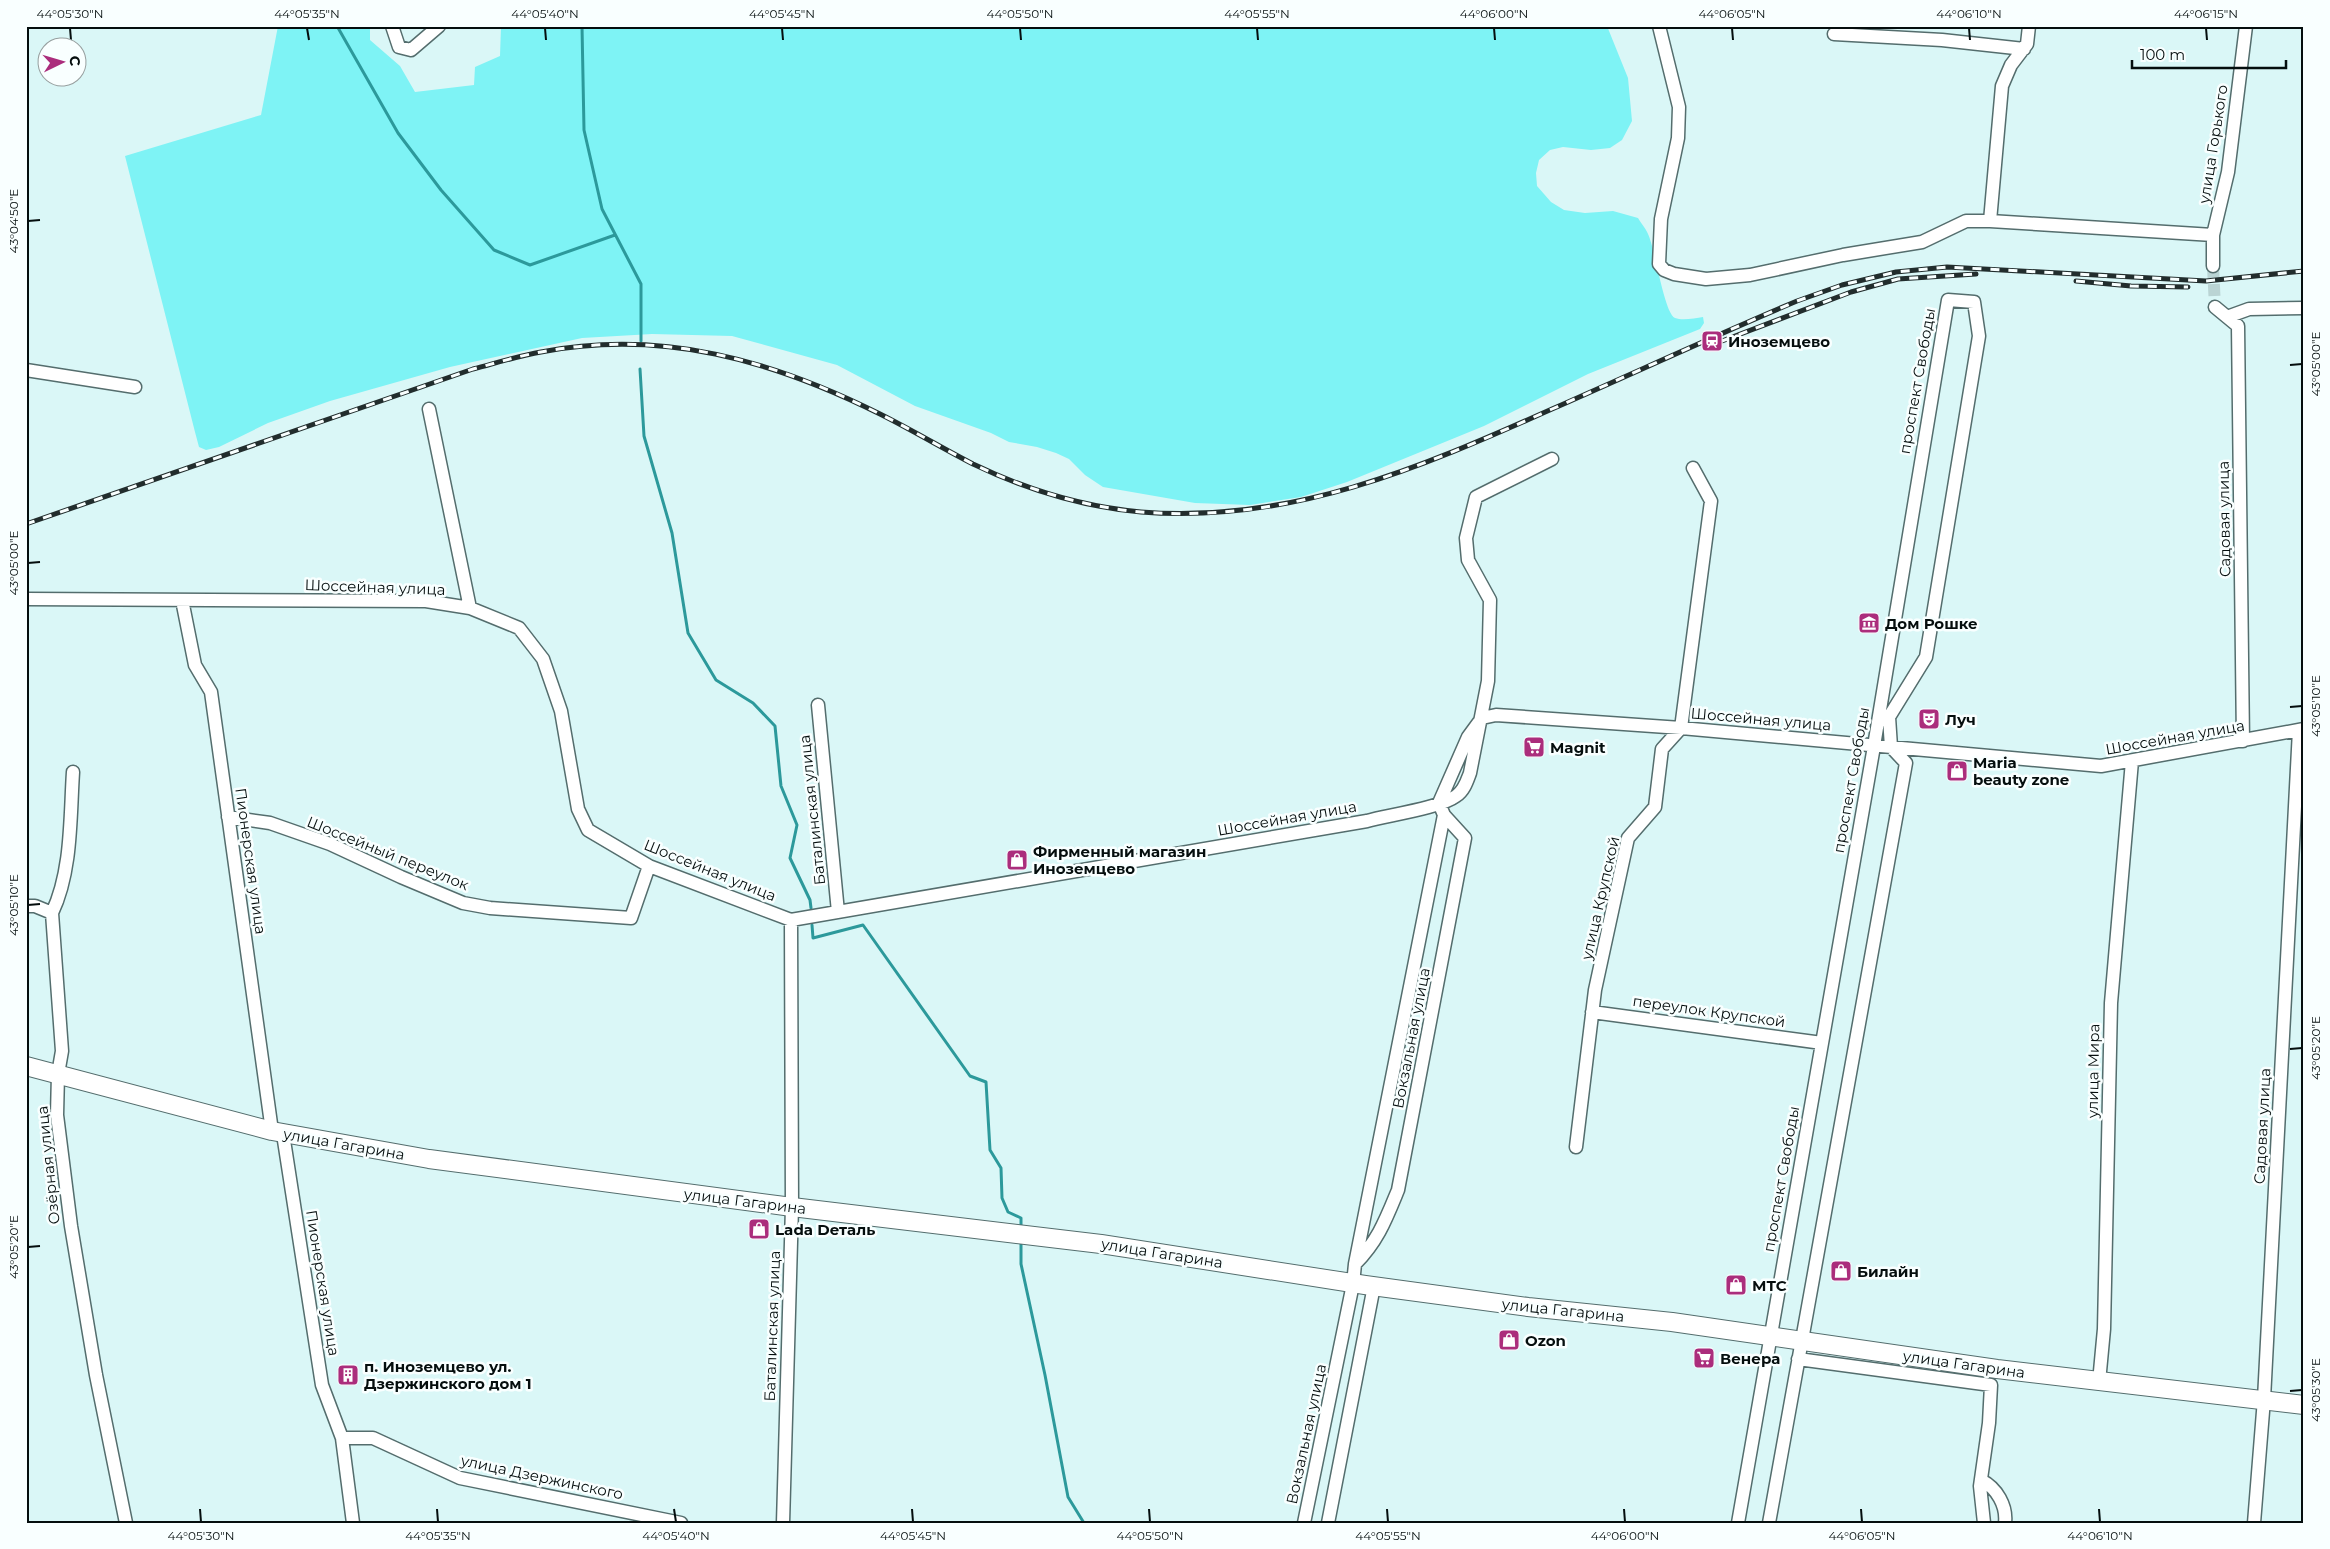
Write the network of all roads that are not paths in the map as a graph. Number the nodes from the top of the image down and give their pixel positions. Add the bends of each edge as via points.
1 (392, 26) edge
2 (439, 26) edge
3 (1659, 26) edge
4 (2029, 26) edge
5 (2246, 26) edge
6 (1860, 32) edge
7 (1834, 34) dead end
8 (2024, 48) junction
9 (1990, 221) junction
10 (2213, 235) junction
11 (2213, 266) tunnel mouth
12 (2215, 307) dead end
13 (2304, 308) edge
14 (2227, 317) junction
15 (26, 370) edge
16 (135, 387) dead end
17 (429, 409) dead end
18 (1552, 459) dead end
19 (1693, 468) dead end
20 (26, 599) edge
21 (182, 600) junction
22 (470, 608) junction
23 (818, 705) dead end
24 (1482, 718) junction
25 (1681, 728) junction
26 (2301, 729) edge
27 (2243, 741) junction
28 (1873, 745) junction
29 (1891, 747) junction
30 (2132, 761) junction
31 (73, 772) dead end
32 (1442, 809) junction
33 (228, 817) junction
34 (649, 866) junction
35 (26, 906) edge
36 (838, 912) junction
37 (52, 913) junction
38 (791, 920) junction
39 (1592, 1012) junction
40 (1822, 1043) junction
41 (26, 1066) edge
42 (58, 1074) junction
43 (277, 1133) junction
44 (1576, 1147) dead end
45 (792, 1207) junction
46 (1355, 1264) junction
47 (1354, 1284) junction
48 (1374, 1286) junction
49 (1770, 1338) junction
50 (1801, 1341) junction
51 (1798, 1359) junction
52 (2099, 1382) junction
53 (2264, 1399) junction
54 (2304, 1405) edge
55 (342, 1438) junction
56 (1981, 1480) junction
57 (126, 1523) edge
58 (353, 1523) edge
59 (681, 1523) edge
60 (783, 1523) edge
61 (1304, 1523) edge
62 (1328, 1523) edge
63 (1738, 1523) edge
64 (1769, 1523) edge
65 (1984, 1523) edge
66 (2004, 1523) edge
67 (2254, 1523) edge

1 - 2 street via 399,47 411,50
3 - 9 street via 1679,106 1678,138 1661,219 1659,264 1664,270 1706,278 1750,275 1922,242 1966,221
4 - 8 street
5 - 10 street, улица Горького via 2228,172
6 - 7 street
6 - 8 street
8 - 9 street via 2011,64 2002,86
9 - 10 street
10 - 11 street, улица Горького
12 - 14 street, Садовая улица
13 - 14 street via 2249,309
14 - 27 street, Садовая улица via 2238,326
15 - 16 street
17 - 22 street
18 - 24 street via 1476,497 1466,538 1468,560 1490,600 1488,681
19 - 25 street via 1711,501
20 - 21 street, Шоссейная улица
21 - 22 street, Шоссейная улица via 426,601
21 - 33 street, Пионерская улица via 195,665 211,692
22 - 34 street, Шоссейная улица via 519,628 543,659 561,711 578,809 588,830
23 - 36 street, Баталинская улица
24 - 25 street, Шоссейная улица via 1496,715
24 - 32 street via 1464,787
25 - 28 street, Шоссейная улица
25 - 39 street, улица Крупской via 1662,750 1655,806 1628,838
26 - 27 street, Шоссейная улица
26 - 53 street, Садовая улица
27 - 30 street, Шоссейная улица
28 - 29 street, Шоссейная улица
28 - 29 street, проспект Свободы via 1948,300 1974,302 1978,336 1926,656 1889,717
28 - 40 street, проспект Свободы
29 - 30 street, Шоссейная улица via 2101,766
29 - 50 street via 1906,763
30 - 52 street, улица Мира via 2111,1003 2104,1329
31 - 37 street, Озёрная улица via 66,860 60,896
32 - 36 street, Шоссейная улица
32 - 46 street, Вокзальная улица
32 - 46 street, Вокзальная улица via 1465,838 1398,1190 1381,1232
33 - 34 street, Шоссейный переулок via 270,823 330,844 463,903 490,908 631,918
33 - 43 street, Пионерская улица
34 - 38 street, Шоссейная улица
35 - 37 street
36 - 38 street, Шоссейная улица
37 - 42 street, Озёрная улица via 62,1051
38 - 45 street, Баталинская улица
39 - 40 street, переулок Крупской
39 - 44 street, улица Крупской
40 - 49 street, проспект Свободы
41 - 42 main road, улица Гагарина
42 - 43 main road, улица Гагарина
42 - 57 street, Озёрная улица via 57,1115 71,1226 96,1375
43 - 45 main road, улица Гагарина via 429,1159
43 - 55 street, Пионерская улица via 322,1385
45 - 47 main road, улица Гагарина via 1101,1244
45 - 60 street, Баталинская улица
46 - 47 street, Вокзальная улица
47 - 48 main road, улица Гагарина
47 - 61 street, Вокзальная улица
48 - 49 main road, улица Гагарина via 1672,1322
48 - 62 street
49 - 50 main road, улица Гагарина
49 - 63 street, проспект Свободы
50 - 51 street
50 - 52 main road, улица Гагарина
51 - 56 street via 1991,1385
51 - 64 street
52 - 53 main road, улица Гагарина
53 - 54 main road, улица Гагарина
53 - 67 street, Садовая улица
55 - 58 street, Пионерская улица
55 - 59 street, улица Дзержинского via 373,1438 460,1478
56 - 65 street
56 - 66 street via 1998,1495 2006,1511

